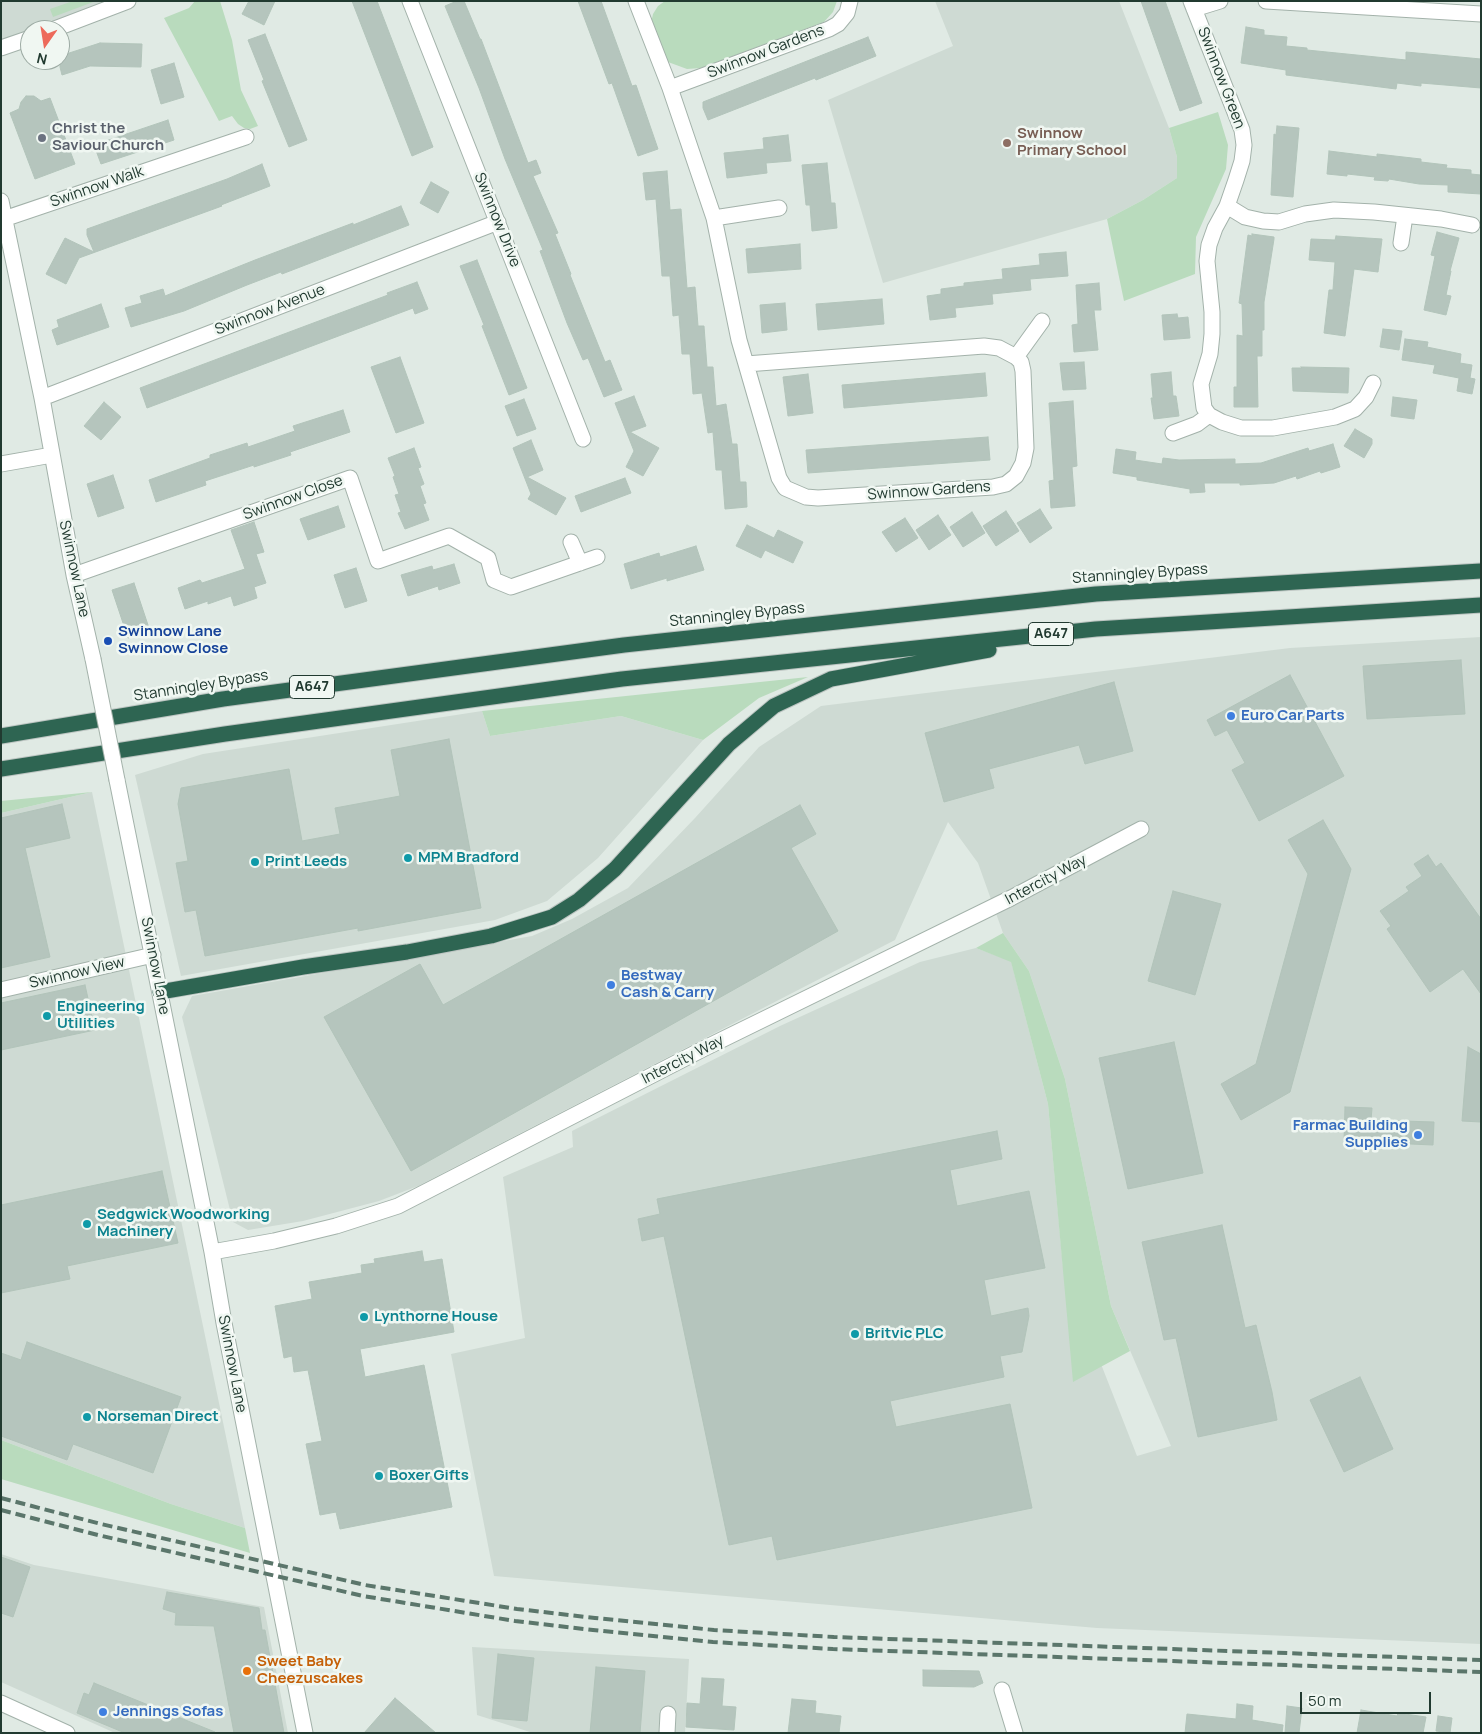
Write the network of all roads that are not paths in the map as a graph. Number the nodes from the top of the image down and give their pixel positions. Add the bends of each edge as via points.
1 (128, 1) edge
2 (410, 1) edge
3 (636, 1) edge
4 (850, 1) edge
5 (1220, 1) edge
6 (1266, 1) edge
7 (1193, 5) edge
8 (1481, 14) edge
9 (70, 23) edge
10 (20, 41) edge
11 (1, 48) edge
12 (670, 88) junction
13 (246, 137) dead end
14 (1, 201) edge
15 (1227, 206) junction
16 (779, 208) dead end
17 (1405, 216) junction
18 (714, 218) junction
19 (3, 219) edge
20 (498, 222) junction
21 (1472, 225) dead end
22 (1401, 243) dead end
23 (1042, 321) dead end
24 (1016, 356) junction
25 (746, 364) junction
26 (1373, 383) dead end
27 (42, 398) junction
28 (1209, 415) junction
29 (1173, 433) dead end
30 (583, 439) dead end
31 (52, 455) junction
32 (1, 464) edge
33 (572, 542) dead end
34 (597, 557) dead end
35 (580, 563) junction
36 (1481, 571) edge
37 (74, 576) junction
38 (1481, 604) edge
39 (1096, 629) junction
40 (1, 736) edge
41 (1, 769) edge
42 (1141, 829) dead end
43 (153, 955) junction
44 (1, 990) edge
45 (160, 992) junction
46 (212, 1252) junction
47 (1002, 1690) dead end
48 (1, 1703) edge
49 (668, 1714) dead end
50 (67, 1733) edge
51 (305, 1733) edge
52 (667, 1733) edge
53 (1015, 1733) edge

1 - 9 street
2 - 20 street, Swinnow Drive
3 - 12 street, Swinnow Gardens
4 - 12 street, Swinnow Gardens via 847,14 829,29
5 - 7 street
6 - 8 street
7 - 15 street, Swinnow Green via 1242,130 1242,161
10 - 11 street
12 - 18 street, Swinnow Gardens
13 - 19 street, Swinnow Walk
14 - 19 street, Swinnow Lane
15 - 17 street via 1245,216 1279,222 1334,210
15 - 28 street, Swinnow Green via 1215,228 1207,261 1212,334 1201,384 1204,408
16 - 18 street
17 - 21 street
17 - 22 street
18 - 25 street, Swinnow Gardens
19 - 27 street, Swinnow Lane
20 - 27 street, Swinnow Avenue
20 - 30 street, Swinnow Drive
23 - 24 street
24 - 25 street via 999,348 984,346
24 - 25 street, Swinnow Gardens via 1022,371 1026,448 1016,476 1006,484 993,488 818,498 794,494 779,478
26 - 28 street via 1355,409 1335,418 1273,428 1241,428
27 - 31 street, Swinnow Lane
28 - 29 street via 1197,424
31 - 32 street
31 - 37 street, Swinnow Lane
33 - 35 street
34 - 35 street, Swinnow Close
35 - 37 street, Swinnow Close via 511,587 494,580 488,558 449,536 378,561 350,478
36 - 40 highway, Stanningley Bypass / A647 via 1096,594 624,645 223,699
37 - 43 street, Swinnow Lane, bridge via 94,659
38 - 39 highway, A647
39 - 41 highway, A647 via 622,679 225,734
39 - 45 highway via 831,680 774,706 729,744 616,869 579,900 552,917 491,936
42 - 46 street, Intercity Way via 1011,898 703,1049 398,1206 336,1226
43 - 44 street, Swinnow View
43 - 45 street, Swinnow Lane
45 - 46 street, Swinnow Lane
46 - 51 street, Swinnow Lane
47 - 53 street
48 - 50 street
49 - 52 street

